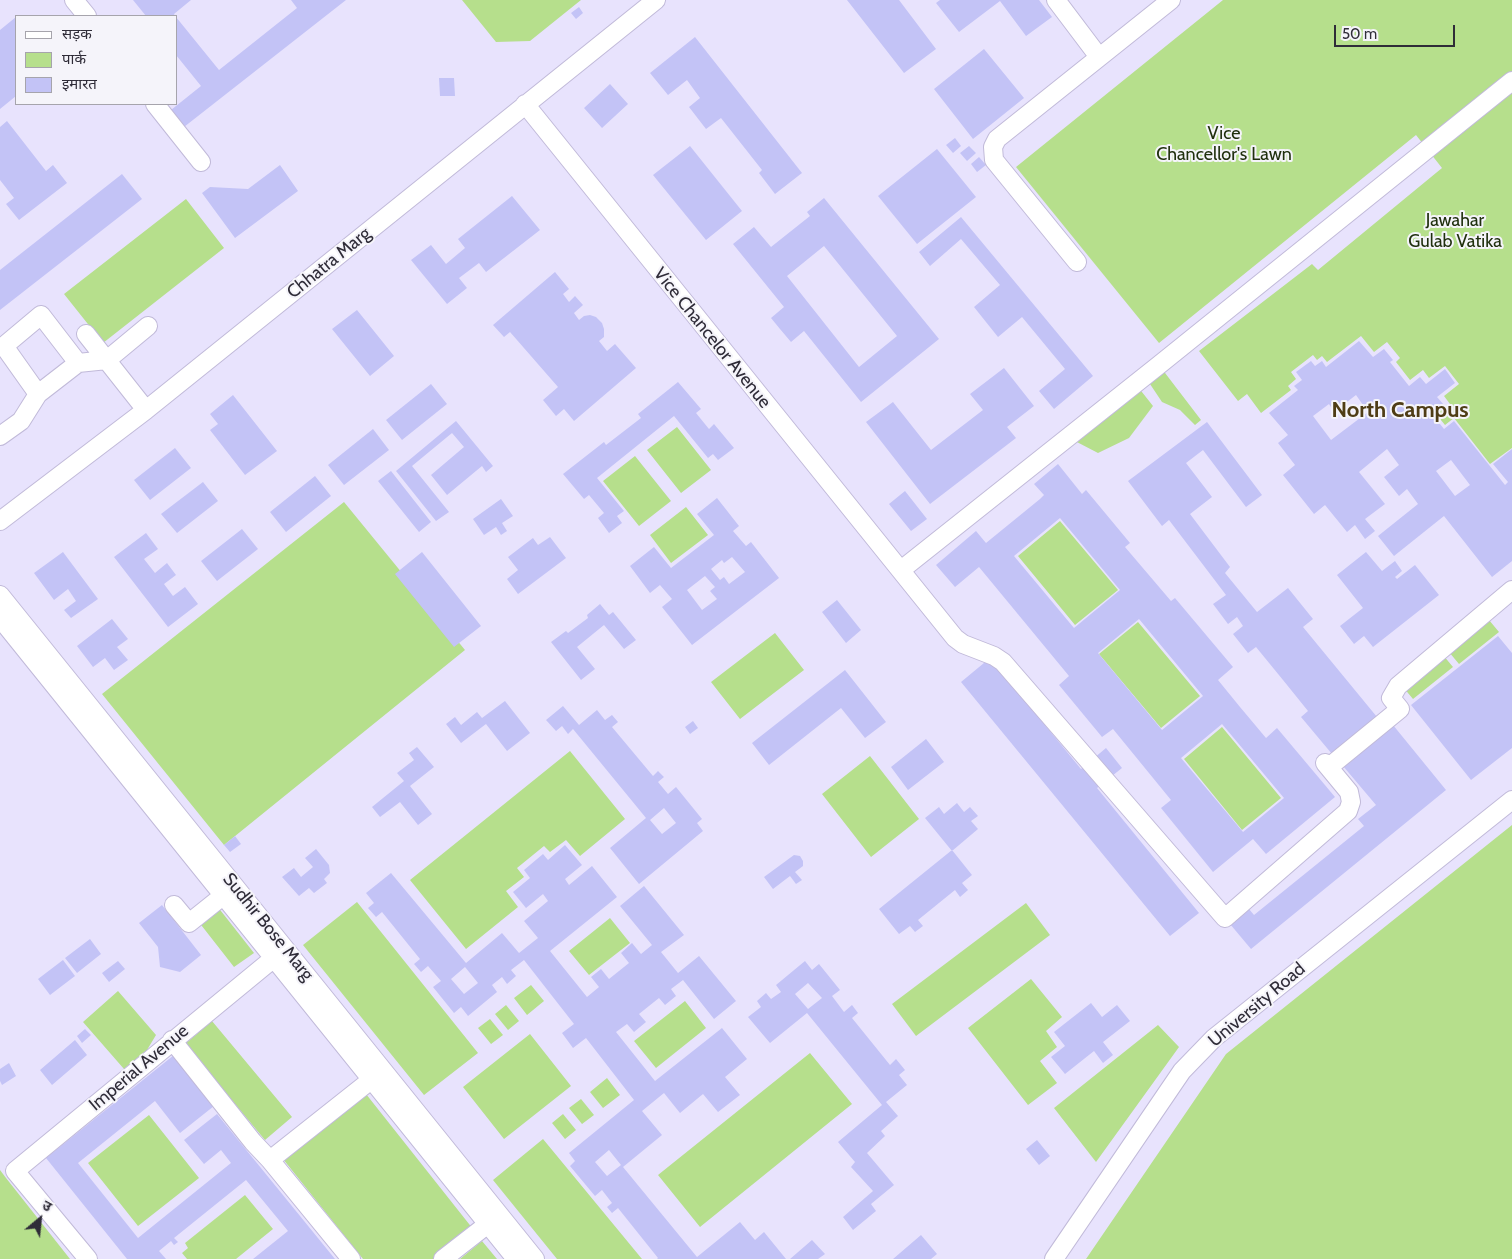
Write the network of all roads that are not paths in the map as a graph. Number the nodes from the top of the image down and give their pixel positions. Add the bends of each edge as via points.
1 (74, 0) edge
2 (656, 0) edge
3 (1056, 0) edge
4 (1171, 0) edge
5 (86, 15) edge
6 (1099, 57) junction
7 (1512, 81) edge
8 (525, 104) junction
9 (156, 105) edge
10 (201, 162) dead end
11 (1077, 262) dead end
12 (148, 326) dead end
13 (86, 334) dead end
14 (107, 360) junction
15 (78, 363) junction
16 (38, 394) junction
17 (146, 410) junction
18 (0, 436) edge
19 (0, 521) edge
20 (901, 570) junction
21 (1512, 590) edge
22 (0, 595) edge
23 (0, 618) edge
24 (1512, 800) edge
25 (224, 895) junction
26 (174, 905) dead end
27 (269, 962) junction
28 (172, 1040) junction
29 (371, 1080) junction
30 (270, 1160) junction
31 (488, 1224) junction
32 (88, 1259) edge
33 (351, 1259) edge
34 (443, 1259) edge
35 (516, 1259) edge
36 (535, 1259) edge
37 (1054, 1259) edge

1 - 5 street
2 - 8 street, Chhatra Marg
3 - 6 street
4 - 6 street
6 - 11 street via 997,139 993,147 994,160
7 - 20 street
8 - 17 street, Chhatra Marg
8 - 20 street, Vice Chancelor Avenue
9 - 10 street
12 - 14 street
13 - 14 street
14 - 15 street
14 - 17 street
15 - 16 street
15 - 16 street via 41,315 4,346
16 - 18 street via 21,420
17 - 19 street, Chhatra Marg
20 - 21 street, Vice Chancelor Avenue via 956,638 1003,662 1225,918 1348,811 1351,802 1349,792 1327,765 1400,709 1391,698 1398,686
22 - 36 street, Sudhir Bose Marg
23 - 25 street, Sudhir Bose Marg
24 - 37 street, University Road via 1214,1038 1182,1071
25 - 26 street via 189,923
25 - 27 street, Sudhir Bose Marg
27 - 28 street, Imperial Avenue
27 - 29 street, Sudhir Bose Marg
28 - 30 street
28 - 32 street, Imperial Avenue via 15,1171
29 - 30 street
29 - 31 street, Sudhir Bose Marg
30 - 33 street
31 - 34 street
31 - 35 street, Sudhir Bose Marg

